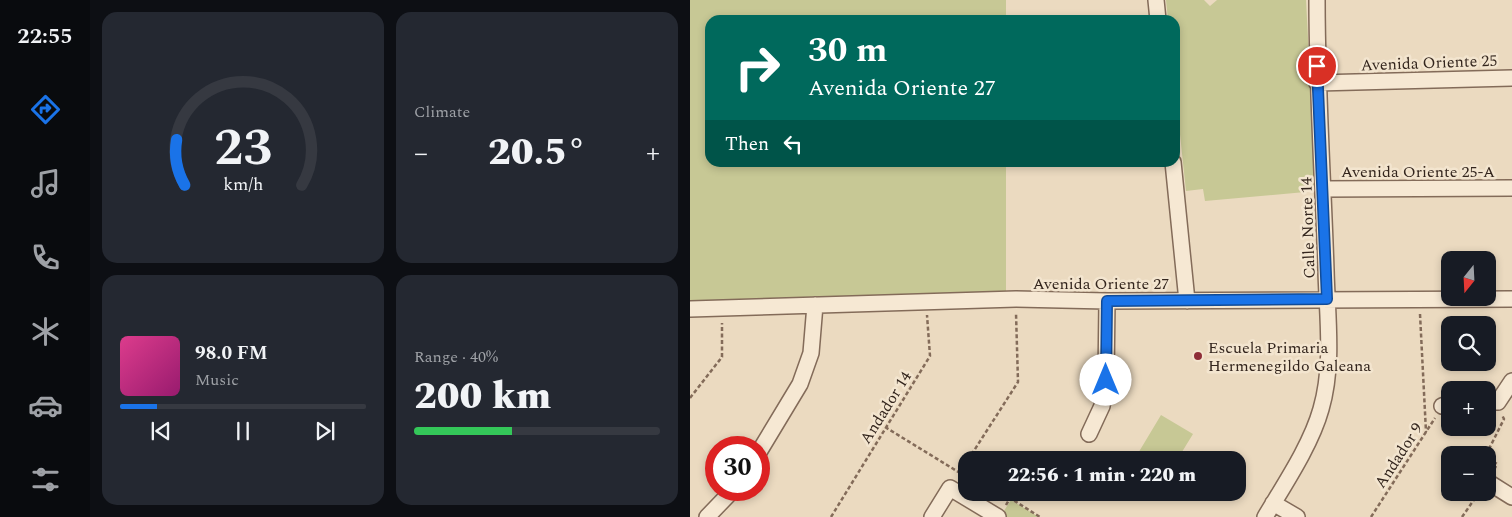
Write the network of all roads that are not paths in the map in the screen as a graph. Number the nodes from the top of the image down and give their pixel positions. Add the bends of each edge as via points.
1 (1156, 0) edge
2 (1317, 0) edge
3 (1158, 15) edge
4 (1512, 78) edge
5 (1317, 83) junction
6 (1173, 167) edge
7 (1512, 188) edge
8 (1323, 189) junction
9 (1512, 298) edge
10 (1327, 299) junction
11 (1186, 300) junction
12 (1107, 301) junction
13 (816, 306) junction
14 (690, 309) edge
15 (1512, 381) edge
16 (1496, 399) edge
17 (1089, 434) dead end
18 (769, 436) edge
19 (1496, 487) edge
20 (1512, 497) edge
21 (722, 501) edge
22 (1273, 503) junction
23 (707, 517) edge
24 (932, 517) edge
25 (998, 517) edge
26 (1265, 517) edge
27 (1298, 517) edge

1 - 3 street
2 - 5 street, Calle Norte 14
4 - 5 street, Avenida Oriente 25
5 - 8 street, Calle Norte 14
6 - 11 street
7 - 8 street, Avenida Oriente 25-A
8 - 10 street, Calle Norte 14
9 - 10 street, Avenida Oriente 27
10 - 11 street, Avenida Oriente 27
10 - 22 street, Calle Norte 14 via 1328,379 1321,411
11 - 12 street, Avenida Oriente 27
12 - 13 street, Avenida Oriente 27 via 1016,299
12 - 17 street via 1106,380 1102,406
13 - 14 street, Avenida Oriente 27
13 - 18 street via 811,353 800,384
15 - 16 street
19 - 20 street
21 - 23 street
22 - 26 street, Calle Norte 14
22 - 27 street
24 - 25 street via 950,488

